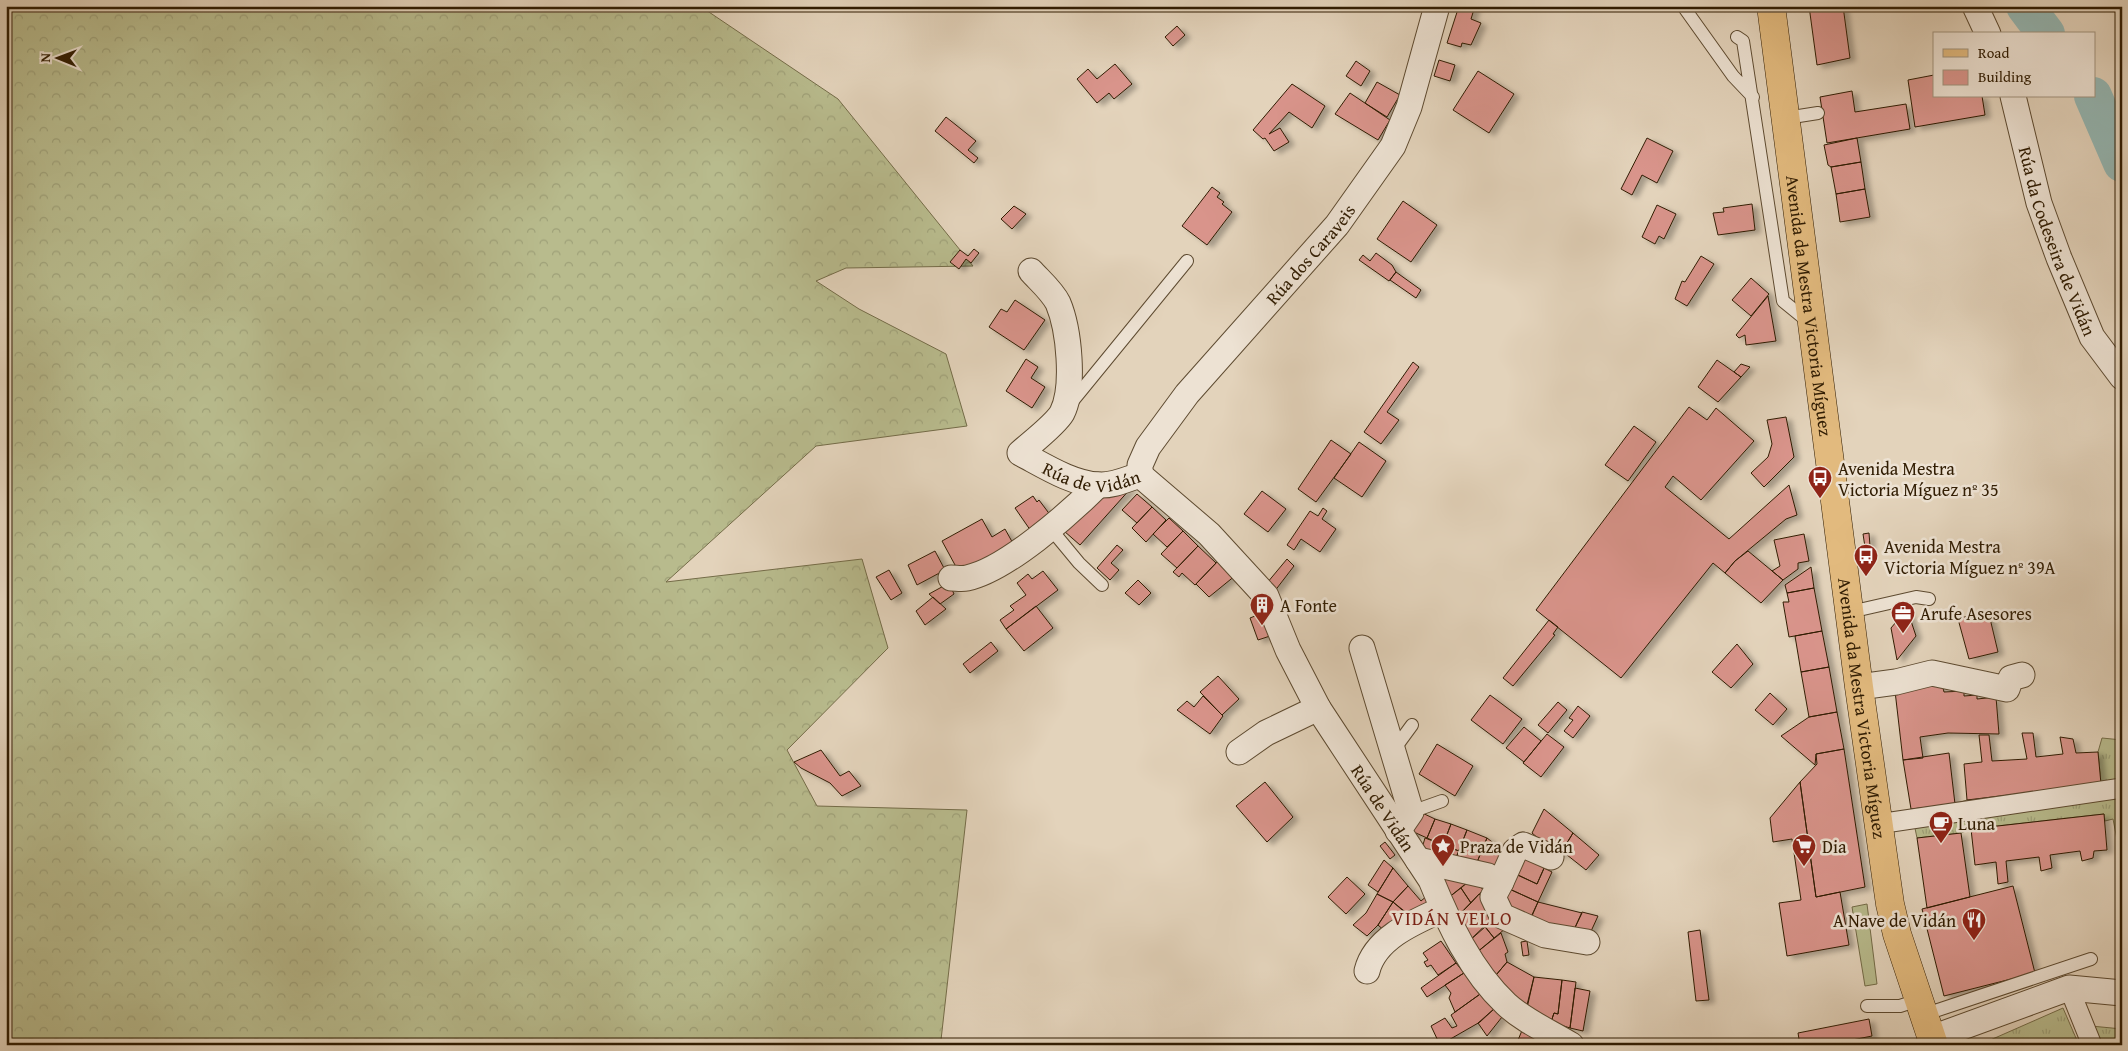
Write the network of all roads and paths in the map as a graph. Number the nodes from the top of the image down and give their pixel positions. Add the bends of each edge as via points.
1 (1437, 6) edge
2 (1683, 6) edge
3 (1771, 6) edge
4 (1975, 6) edge
5 (1987, 32) edge
6 (1737, 37) dead end
7 (1753, 97) junction
8 (2014, 98) edge
9 (1818, 113) dead end
10 (1786, 118) junction
11 (1186, 261) dead end
12 (1030, 270) dead end
13 (1813, 325) junction
14 (2122, 377) edge
15 (1061, 414) junction
16 (1140, 475) junction
17 (1098, 485) junction
18 (1050, 528) junction
19 (951, 578) dead end
20 (1102, 585) dead end
21 (1929, 599) dead end
22 (1850, 612) junction
23 (1362, 648) dead end
24 (2022, 675) dead end
25 (1859, 687) junction
26 (1318, 708) junction
27 (1412, 725) dead end
28 (1393, 751) junction
29 (1239, 752) dead end
30 (2122, 788) edge
31 (1442, 801) dead end
32 (1405, 821) junction
33 (1878, 824) junction
34 (1551, 858) dead end
35 (1418, 860) junction
36 (1501, 882) junction
37 (1443, 909) junction
38 (1587, 942) dead end
39 (2091, 958) dead end
40 (1367, 971) dead end
41 (2058, 973) junction
42 (2122, 993) edge
43 (1867, 1006) dead end
44 (1927, 1025) edge
45 (1571, 1045) edge
46 (2092, 1045) edge

1 - 16 street, Rúa dos Caraveis via 1409,107 1393,146 1337,225 1187,394 1148,446 1140,465
2 - 7 lane via 1733,76
3 - 10 main road, Avenida da Mestra Victoria Míguez
4 - 5 street
6 - 7 lane via 1743,41
7 - 13 lane via 1784,302
8 - 14 street, Rúa da Codeseira de Vidán via 2039,203 2059,258 2092,337
9 - 10 lane
10 - 13 main road, Avenida da Mestra Victoria Míguez
11 - 15 lane
12 - 15 street via 1057,301 1064,322 1069,349 1067,398
13 - 22 main road, Avenida da Mestra Victoria Míguez
15 - 17 street, Rúa de Vidán via 1020,453 1068,477
16 - 17 street, Rúa de Vidán via 1114,484
16 - 26 street, Rúa de Vidán via 1209,534 1266,596 1288,650
17 - 18 street
18 - 19 street via 992,567 967,578
18 - 20 lane
21 - 22 lane via 1916,597
22 - 25 main road, Avenida da Mestra Victoria Míguez
23 - 28 street
24 - 25 street via 2011,678 2007,689 1932,673
25 - 33 main road, Avenida da Mestra Victoria Míguez
26 - 29 street via 1266,733
26 - 32 street, Rúa de Vidán
27 - 28 lane
28 - 32 street
30 - 33 street
31 - 32 lane
32 - 35 street, Rúa de Vidán
33 - 44 main road, Avenida da Mestra Victoria Míguez via 1897,934
34 - 36 street via 1523,845 1515,851
35 - 36 street
35 - 37 street, Rúa de Vidán
36 - 38 street via 1493,897 1502,916 1544,935
37 - 40 street via 1414,922 1380,945
37 - 45 street, Rúa de Vidán via 1472,962 1506,1004
39 - 41 lane
41 - 42 street
41 - 44 street
41 - 46 street
43 - 44 lane via 1900,1006

